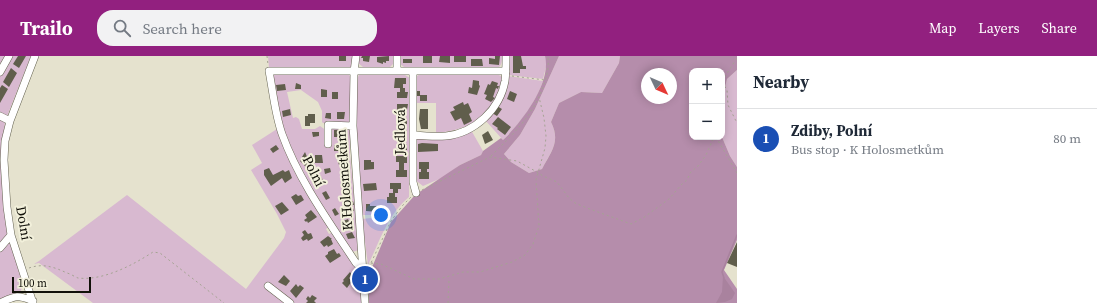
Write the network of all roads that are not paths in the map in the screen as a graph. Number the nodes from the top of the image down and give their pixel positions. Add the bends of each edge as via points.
1 (9, 56) edge
2 (35, 56) edge
3 (356, 56) edge
4 (397, 56) edge
5 (506, 56) edge
6 (397, 70) junction
7 (413, 71) junction
8 (0, 72) edge
9 (354, 72) junction
10 (506, 73) junction
11 (0, 116) edge
12 (10, 121) junction
13 (353, 126) junction
14 (413, 135) junction
15 (328, 144) dead end
16 (416, 193) road end
17 (11, 235) junction
18 (0, 248) edge
19 (363, 270) junction
20 (27, 285) junction
21 (268, 286) dead end
22 (20, 296) junction
23 (33, 302) edge
24 (0, 303) edge
25 (290, 303) edge
26 (365, 303) edge

1 - 8 street
2 - 12 street, Dolní
3 - 9 street, K Holosmetkům
4 - 6 street
5 - 10 street
6 - 7 street
6 - 9 street
7 - 10 street
7 - 14 street, Jedlová
9 - 13 street, K Holosmetkům
9 - 19 street, Polní via 269,71 282,134 299,173
10 - 14 street via 501,95 493,108 472,127 448,136
11 - 12 street
12 - 17 street, Dolní via 4,160
13 - 15 street via 328,125
13 - 19 street, K Holosmetkům
14 - 16 street, Jedlová via 413,182
17 - 18 street
17 - 20 street, Dolní
19 - 26 street, K Holosmetkům
20 - 22 street
20 - 23 street, Dolní
21 - 25 street
22 - 23 street
22 - 24 street

